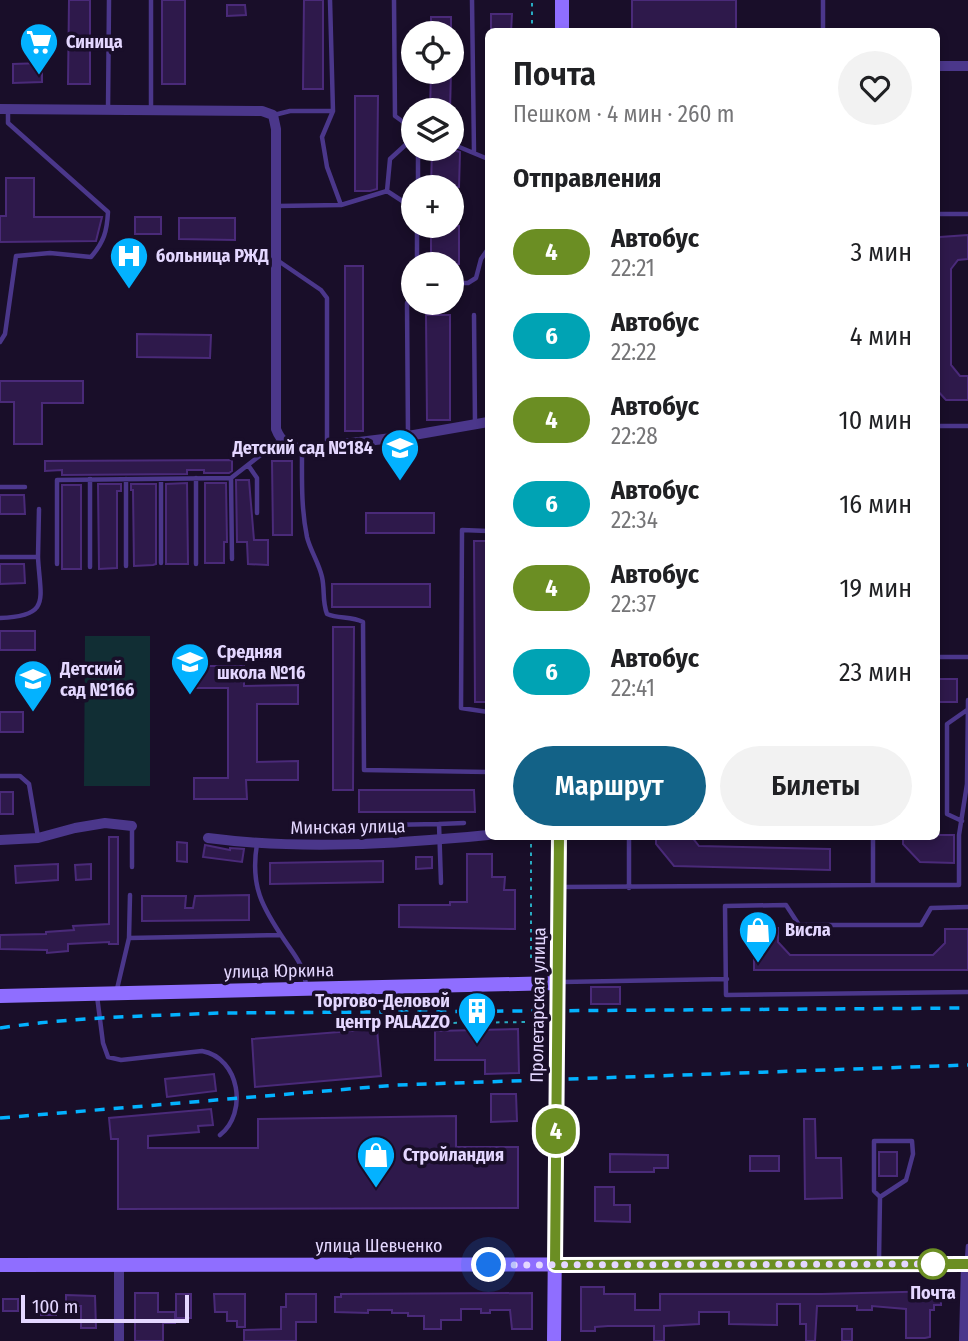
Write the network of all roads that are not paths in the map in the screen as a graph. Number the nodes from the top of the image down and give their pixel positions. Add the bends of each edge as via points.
1 (109, 0) edge
2 (151, 0) edge
3 (330, 0) edge
4 (394, 0) edge
5 (472, 0) edge
6 (562, 0) edge
7 (823, 0) edge
8 (562, 28) edge
9 (823, 28) edge
10 (940, 66) edge
11 (968, 66) edge
12 (4, 109) edge
13 (333, 111) junction
14 (108, 112) junction
15 (150, 112) junction
16 (272, 116) junction
17 (401, 121) edge
18 (464, 148) edge
19 (401, 149) edge
20 (474, 152) junction
21 (485, 158) edge
22 (387, 191) junction
23 (401, 200) edge
24 (341, 205) junction
25 (276, 206) junction
26 (940, 214) edge
27 (968, 214) edge
28 (485, 253) edge
29 (276, 259) junction
30 (464, 284) edge
31 (407, 315) edge
32 (474, 315) dead end
33 (0, 342) edge
34 (485, 422) edge
35 (475, 423) junction
36 (968, 425) edge
37 (940, 426) edge
38 (408, 436) junction
39 (280, 440) junction
40 (327, 446) junction
41 (302, 449) junction
42 (248, 465) junction
43 (196, 478) junction
44 (231, 478) junction
45 (90, 479) junction
46 (126, 479) junction
47 (161, 479) junction
48 (0, 487) edge
49 (25, 487) dead end
50 (39, 509) dead end
51 (257, 513) dead end
52 (485, 531) edge
53 (0, 557) edge
54 (38, 557) junction
55 (232, 559) dead end
56 (161, 563) dead end
57 (57, 564) dead end
58 (196, 564) dead end
59 (126, 566) dead end
60 (90, 567) dead end
61 (0, 618) edge
62 (940, 657) edge
63 (968, 657) edge
64 (968, 700) edge
65 (968, 710) edge
66 (485, 712) edge
67 (485, 772) edge
68 (0, 776) edge
69 (962, 821) junction
70 (464, 823) dead end
71 (439, 824) junction
72 (384, 825) dead end
73 (132, 826) joint
74 (485, 835) edge
75 (38, 838) junction
76 (208, 838) dead end
77 (0, 840) edge
78 (440, 840) junction
79 (559, 840) edge
80 (629, 840) edge
81 (873, 840) edge
82 (257, 844) junction
83 (132, 867) dead end
84 (441, 883) dead end
85 (873, 885) junction
86 (559, 887) junction
87 (629, 888) junction
88 (130, 895) dead end
89 (968, 907) edge
90 (281, 935) junction
91 (129, 938) junction
92 (727, 979) junction
93 (558, 983) junction
94 (307, 989) junction
95 (968, 992) edge
96 (116, 993) junction
97 (96, 994) junction
98 (0, 996) edge
99 (220, 1135) dead end
100 (880, 1197) junction
101 (968, 1246) edge
102 (967, 1264) edge
103 (0, 1265) edge
104 (555, 1265) junction
105 (879, 1265) junction
106 (119, 1266) junction
107 (119, 1341) edge
108 (554, 1341) edge
109 (964, 1341) edge

1 - 14 lane
2 - 15 lane
3 - 13 lane
4 - 17 lane via 394,116
5 - 20 lane
6 - 8 main road
7 - 9 lane
10 - 11 street
12 - 14 street
12 - 33 lane via 8,123 108,212 102,244 91,257 16,256
13 - 16 lane via 290,111
13 - 24 lane via 322,137
14 - 15 street
15 - 16 street via 262,111
16 - 25 street
18 - 20 lane
19 - 22 lane via 390,159
20 - 21 lane
22 - 23 lane
22 - 24 lane
24 - 25 lane
25 - 29 street
26 - 27 lane
28 - 30 lane via 476,278
29 - 39 street via 276,429
29 - 40 lane via 327,298
31 - 38 lane
32 - 35 lane
34 - 35 street
35 - 38 street
36 - 37 lane
38 - 40 street
39 - 41 street
39 - 42 lane
40 - 41 street
41 - 67 lane via 302,505 308,541 323,581 323,604 327,614 363,622 363,770
42 - 44 lane
42 - 51 lane via 257,478
43 - 44 lane
43 - 47 lane
43 - 58 lane
44 - 55 lane
45 - 46 lane
45 - 57 lane via 57,480
45 - 60 lane
46 - 47 lane
46 - 59 lane
47 - 56 lane
48 - 49 lane
50 - 54 lane
52 - 66 lane via 462,530 461,708
53 - 54 lane
54 - 61 lane via 40,605 33,613
62 - 63 lane
64 - 65 lane
65 - 69 lane
65 - 69 lane via 947,724 947,814
68 - 75 lane via 20,776 29,784
69 - 85 lane via 959,886
70 - 71 lane
71 - 72 lane
71 - 78 lane
73 - 75 street via 106,823
73 - 83 lane
74 - 78 street, Минская улица
75 - 77 street
76 - 82 street, Минская улица
78 - 82 street, Минская улица
78 - 84 lane
79 - 86 main road, Пролетарская улица
80 - 87 lane
81 - 85 lane
82 - 90 lane via 256,891
85 - 87 lane
86 - 87 lane
86 - 93 main road, Пролетарская улица
88 - 91 lane
89 - 92 lane via 931,908 921,925 799,925 786,905 725,906
90 - 91 lane
90 - 94 lane via 305,970
91 - 96 lane
92 - 93 lane
92 - 95 lane via 726,995
93 - 94 main road, улица Юркина
93 - 104 main road, Пролетарская улица
94 - 96 main road, улица Юркина
96 - 97 main road, улица Юркина
97 - 98 main road, улица Юркина
97 - 99 lane via 108,1057 121,1060 202,1051 222,1059 238,1098 230,1127
100 - 100 lane via 874,1191 874,1141 912,1141 906,1180
100 - 105 lane
101 - 102 lane
102 - 105 main road, улица Шевченко
102 - 109 street
103 - 106 main road, улица Шевченко
104 - 105 main road, улица Шевченко
104 - 106 main road, улица Шевченко
104 - 108 main road, Пролетарская улица
106 - 107 street

